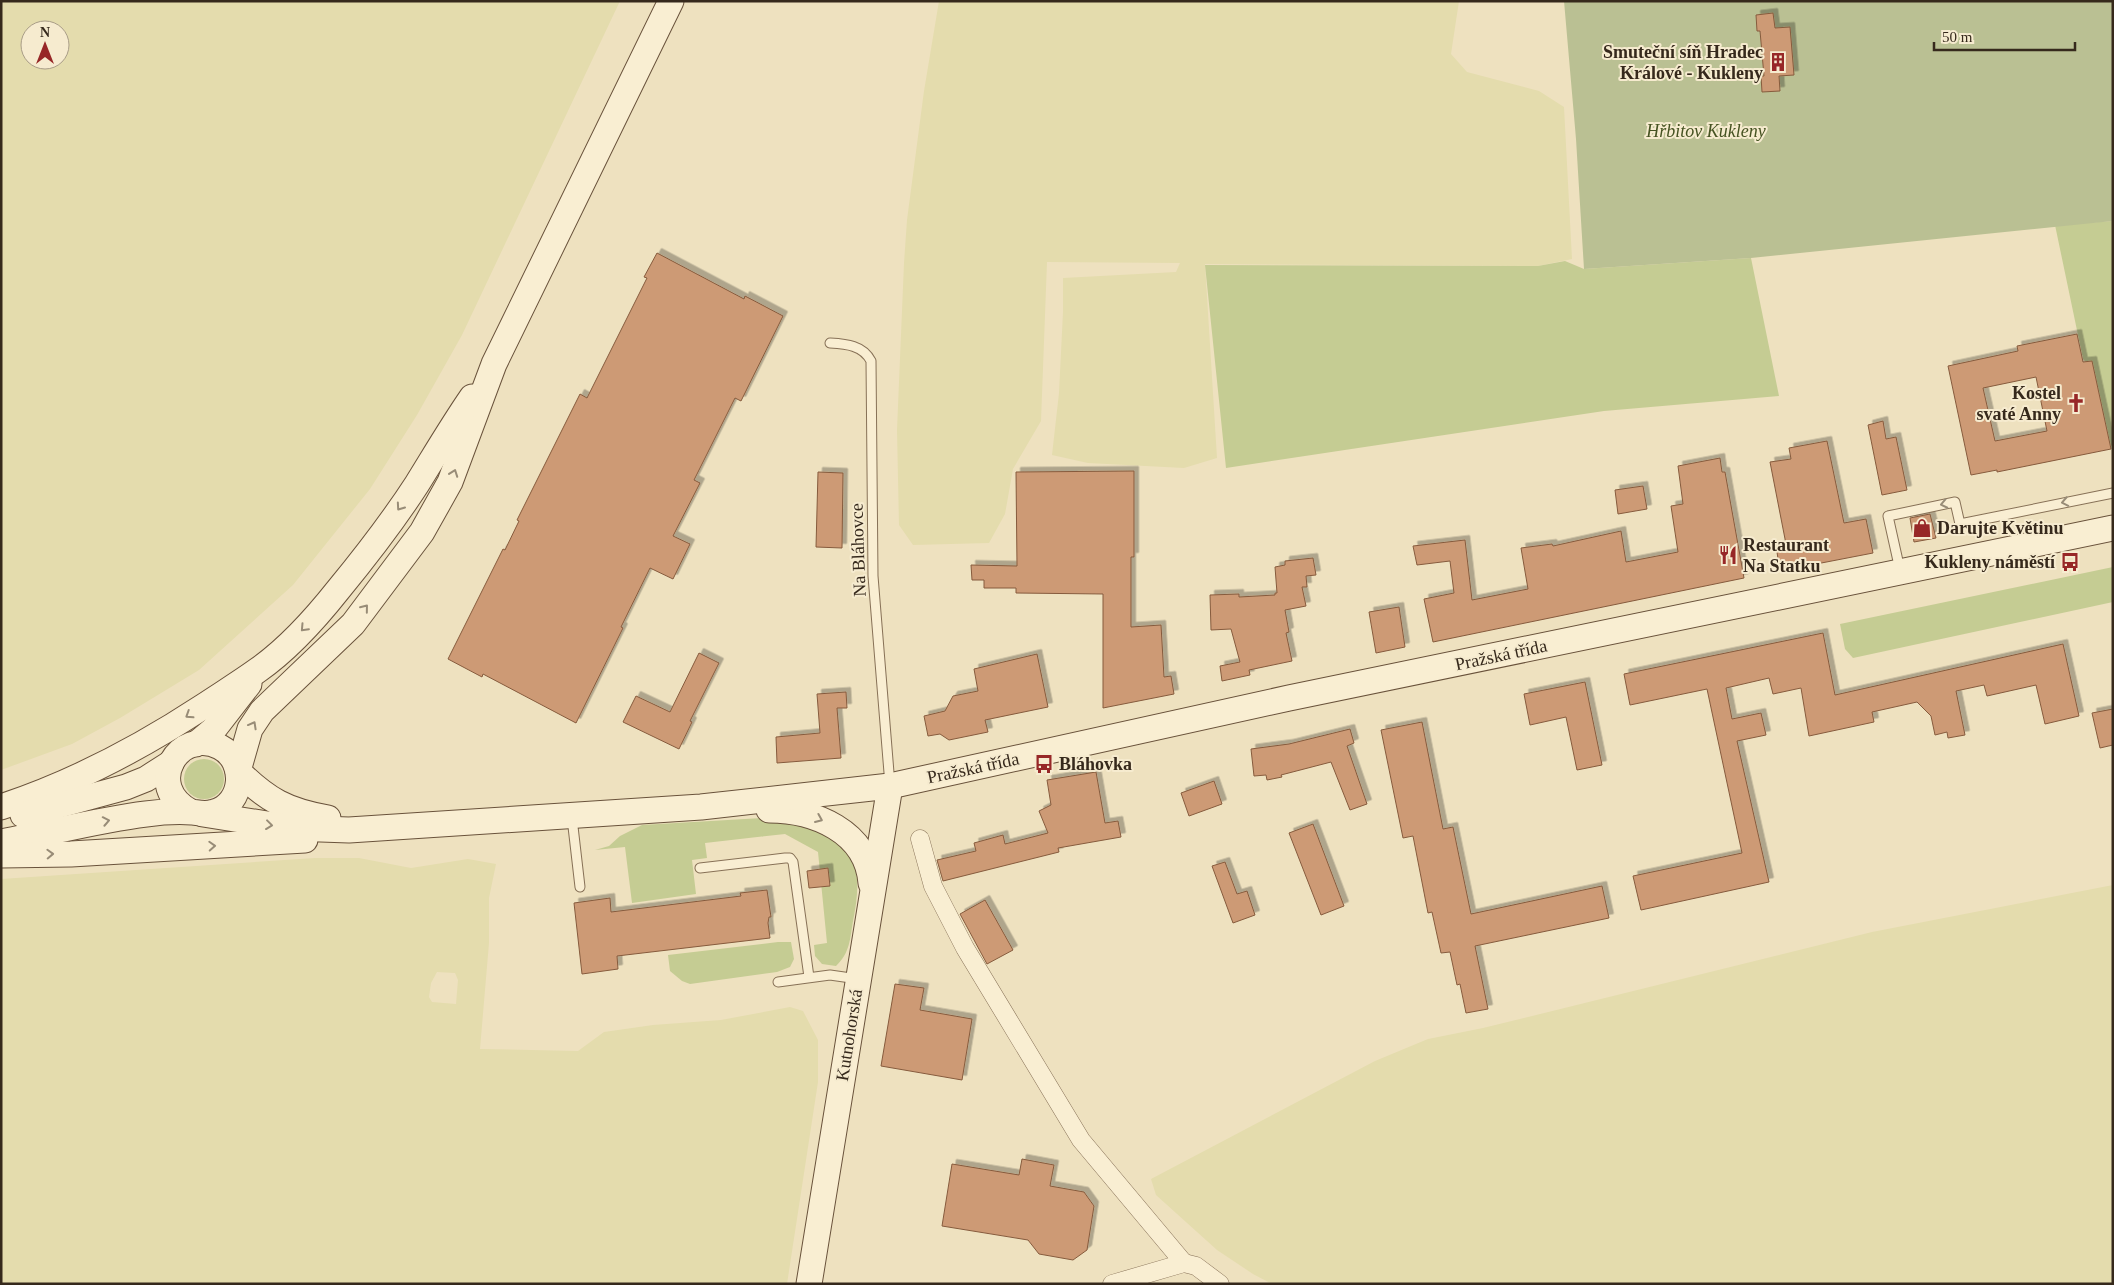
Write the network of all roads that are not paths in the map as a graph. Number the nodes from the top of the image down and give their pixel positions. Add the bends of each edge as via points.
1 (671, 1) edge
2 (830, 343) dead end
3 (494, 364) junction
4 (2113, 493) edge
5 (2113, 528) edge
6 (1900, 572) junction
7 (259, 670) junction
8 (196, 744) junction
9 (171, 763) junction
10 (238, 771) junction
11 (890, 786) junction
12 (1, 807) edge
13 (701, 807) junction
14 (197, 813) junction
15 (572, 815) junction
16 (1, 821) edge
17 (384, 828) junction
18 (920, 839) dead end
19 (1, 842) edge
20 (1, 855) edge
21 (700, 868) dead end
22 (580, 887) dead end
23 (871, 902) junction
24 (808, 977) junction
25 (858, 980) junction
26 (778, 982) dead end
27 (1184, 1263) junction
28 (809, 1284) edge
29 (1112, 1284) edge
30 (1220, 1284) edge

1 - 3 main road
2 - 11 lane, Na Bláhovce via 856,347 867,353 871,361 873,576
3 -> 7 main road via 375,544 337,592
10 -> 3 main road via 250,728 262,711 352,624 422,532 450,482
4 -> 6 lane via 1960,524 1955,502 1888,516
5 - 6 main road, Pražská třída
6 - 11 main road, Pražská třída via 1289,698
7 - 8 main road via 214,729
7 -> 12 main road via 119,757 42,794
8 - 9 main road via 181,751
8 - 10 main road via 213,744 221,748 233,759
9 - 14 main road via 168,775 170,792 181,807
9 - 16 main road via 126,787
10 - 14 main road via 237,790 232,800 215,812
10 - 17 main road via 258,791 293,810
11 - 13 main road, Pražská třída
11 - 23 main road, Kutnohorská
13 - 15 main road
13 -> 23 main road via 784,810 828,822 849,837 864,857 871,880
14 -> 17 main road via 292,828
19 -> 14 main road via 147,814
15 - 17 main road
15 - 22 lane
20 -> 17 main road via 297,841
18 - 27 street via 933,886 965,948 1076,1132
21 - 24 lane via 790,858
23 - 25 main road, Kutnohorská
24 - 25 lane via 830,975
24 - 26 lane
25 - 28 main road, Kutnohorská
27 - 29 street
27 - 30 street via 1196,1266

